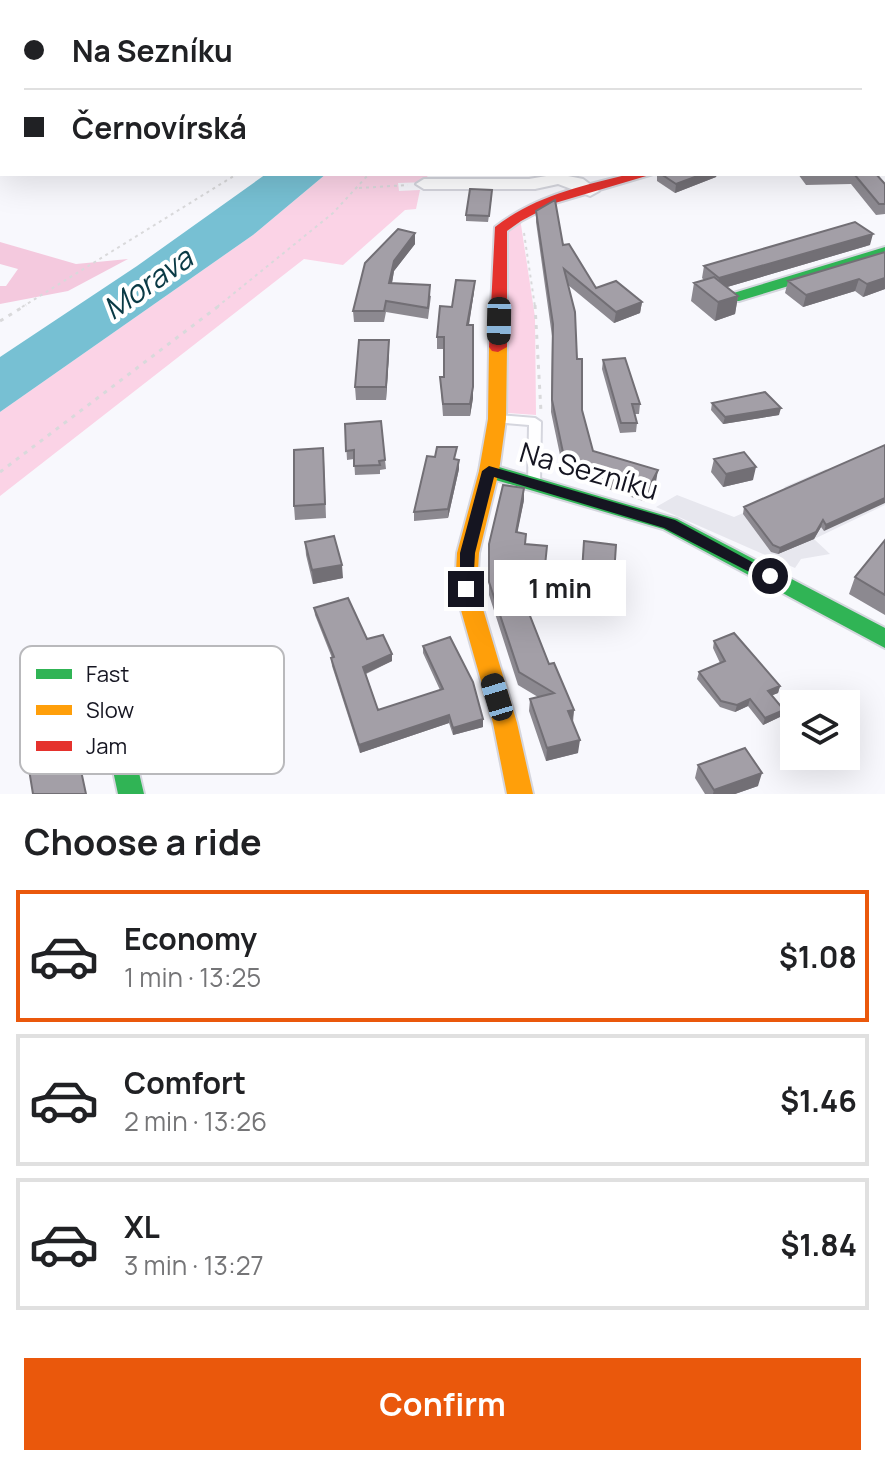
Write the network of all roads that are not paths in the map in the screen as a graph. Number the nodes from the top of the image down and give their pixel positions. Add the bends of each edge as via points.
1 (639, 176) edge
2 (535, 180) edge
3 (424, 184) road end
4 (590, 191) junction
5 (526, 209) junction
6 (885, 252) edge
7 (733, 298) edge
8 (497, 419) junction
9 (489, 471) junction
10 (534, 484) junction
11 (885, 639) edge
12 (127, 774) edge
13 (131, 794) edge
14 (520, 794) edge

1 - 4 street
2 - 3 street
2 - 4 street via 565,178
2 - 5 street
4 - 5 street
5 - 8 street via 500,230
6 - 7 street
8 - 9 street
8 - 10 lane via 535,422
9 - 10 street, Na Sezníku
9 - 14 street via 468,553 466,589
10 - 11 street, Na Sezníku via 670,524
12 - 13 street

